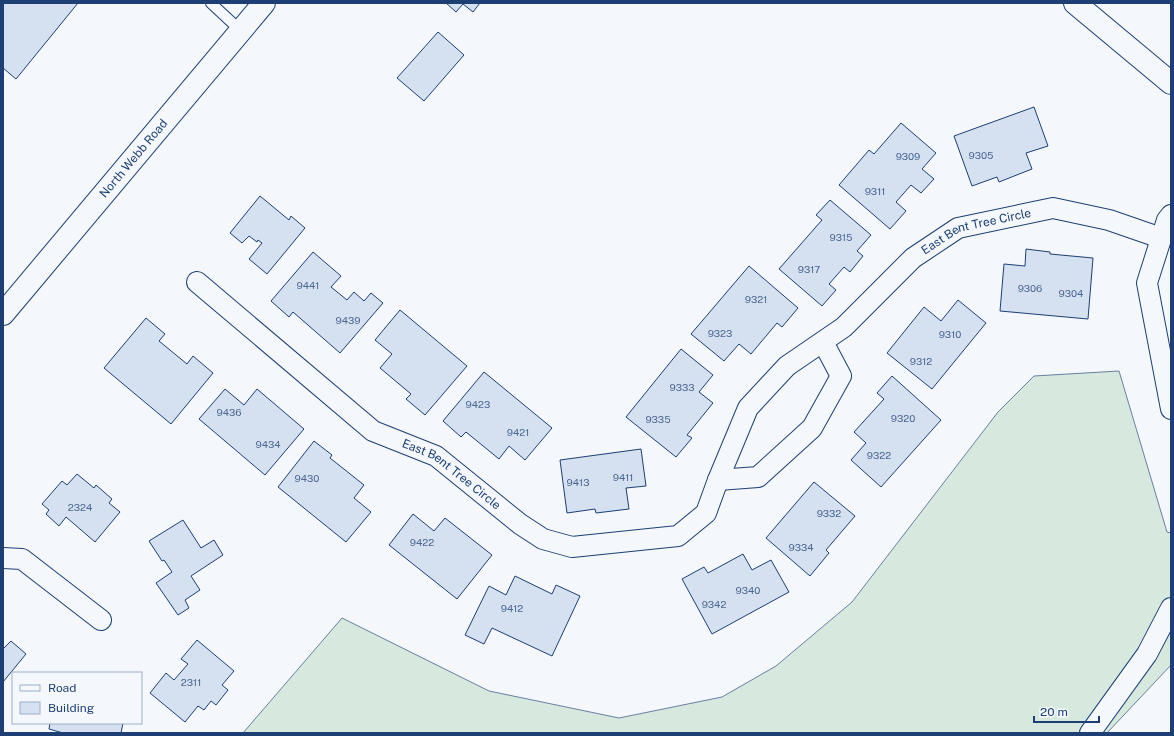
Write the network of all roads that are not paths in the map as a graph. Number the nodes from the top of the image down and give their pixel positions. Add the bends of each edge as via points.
1 (211, 3) edge
2 (264, 3) edge
3 (1075, 3) edge
4 (241, 31) junction
5 (1171, 83) edge
6 (1171, 215) edge
7 (1161, 238) junction
8 (197, 282) dead end
9 (3, 314) edge
10 (823, 342) junction
11 (1171, 409) edge
12 (718, 480) junction
13 (3, 558) edge
14 (1171, 608) edge
15 (101, 620) dead end
16 (1090, 733) edge

1 - 4 lane
2 - 4 main road, North Webb Road
3 - 5 main road
4 - 9 main road, North Webb Road
6 - 7 street
7 - 10 street, East Bent Tree Circle via 1109,220 1053,208 958,228 913,258 844,327
7 - 11 street via 1147,283
8 - 12 street, East Bent Tree Circle via 373,430 436,456 520,524 543,539 572,547 678,536 706,513
10 - 12 street, East Bent Tree Circle via 787,366 748,408
10 - 12 street via 841,376 812,428 758,477
13 - 15 street via 22,558
14 - 16 street via 1146,654

